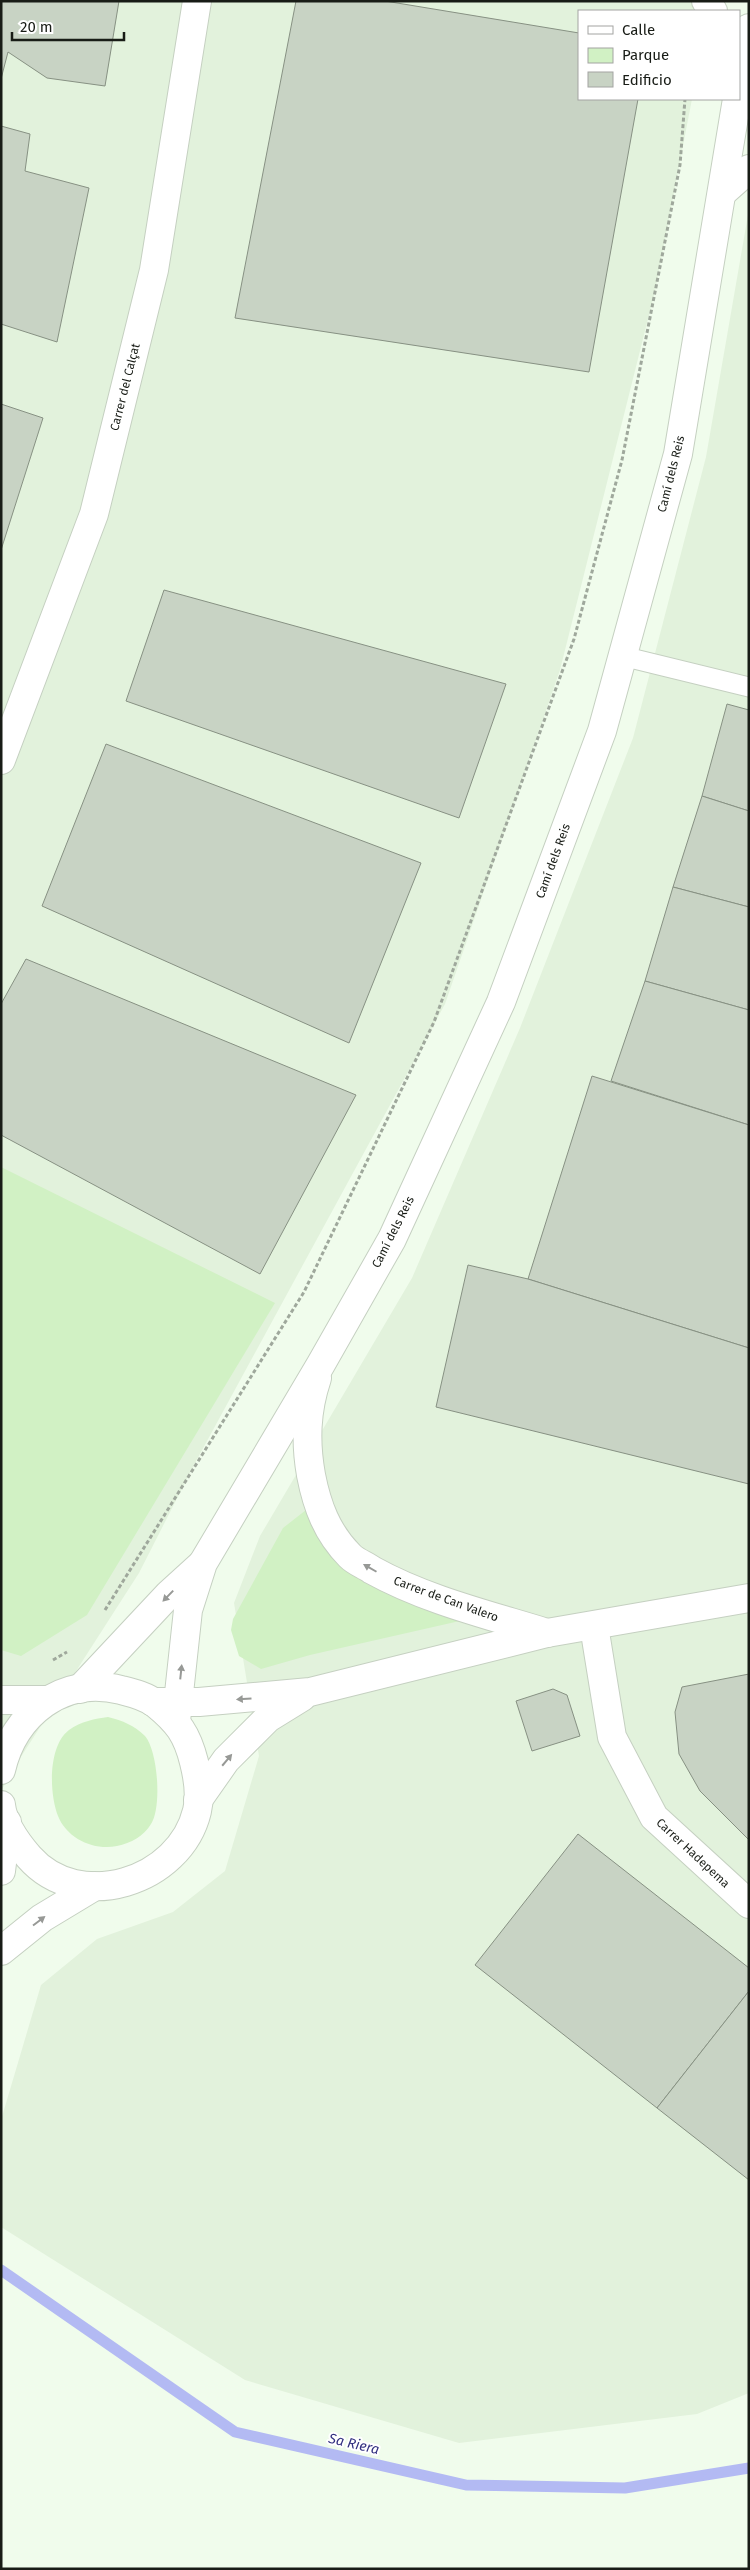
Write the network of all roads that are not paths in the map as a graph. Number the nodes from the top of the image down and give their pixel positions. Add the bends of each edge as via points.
1 (197, 1) edge
2 (749, 28) edge
3 (740, 72) edge
4 (737, 100) edge
5 (749, 169) edge
6 (723, 192) junction
7 (622, 656) junction
8 (749, 687) edge
9 (3, 747) edge
10 (321, 1364) junction
11 (203, 1563) junction
12 (749, 1598) edge
13 (594, 1626) junction
14 (547, 1633) junction
15 (80, 1689) junction
16 (310, 1692) junction
17 (1, 1700) edge
18 (48, 1700) junction
19 (169, 1708) junction
20 (2, 1765) edge
21 (198, 1800) junction
22 (4, 1813) edge
23 (1, 1871) edge
24 (95, 1886) junction
25 (749, 1904) edge
26 (1, 1951) edge

1 - 9 street, Carrer del Calçat via 154,270 94,514
2 - 3 street
4 - 6 street, Camí dels Reis
5 - 6 street
6 - 7 street, Camí dels Reis via 678,454
7 - 8 lane
7 - 10 street, Camí dels Reis via 602,731 501,1002 392,1239
10 - 11 street, Camí dels Reis
14 -> 10 street, Carrer de Can Valero via 434,1597 385,1577 351,1557 333,1536 318,1506 306,1435 309,1402
11 -> 15 street via 169,1594
19 -> 11 street via 188,1610
12 - 13 street, Carrer de Can Valero
13 - 14 street, Carrer de Can Valero
13 - 25 street, Carrer Hadepema via 612,1737 654,1817
14 - 16 street
15 - 18 street
15 - 19 street via 106,1686
16 -> 19 street
21 -> 16 street via 226,1760 268,1718
17 - 18 street
18 - 20 street via 22,1722 6,1748
19 - 21 street via 191,1750 199,1779
21 - 24 street via 197,1811 184,1842 162,1866 133,1881
22 - 23 street
22 - 24 street via 17,1843 39,1868 71,1884
26 -> 24 street via 42,1918

